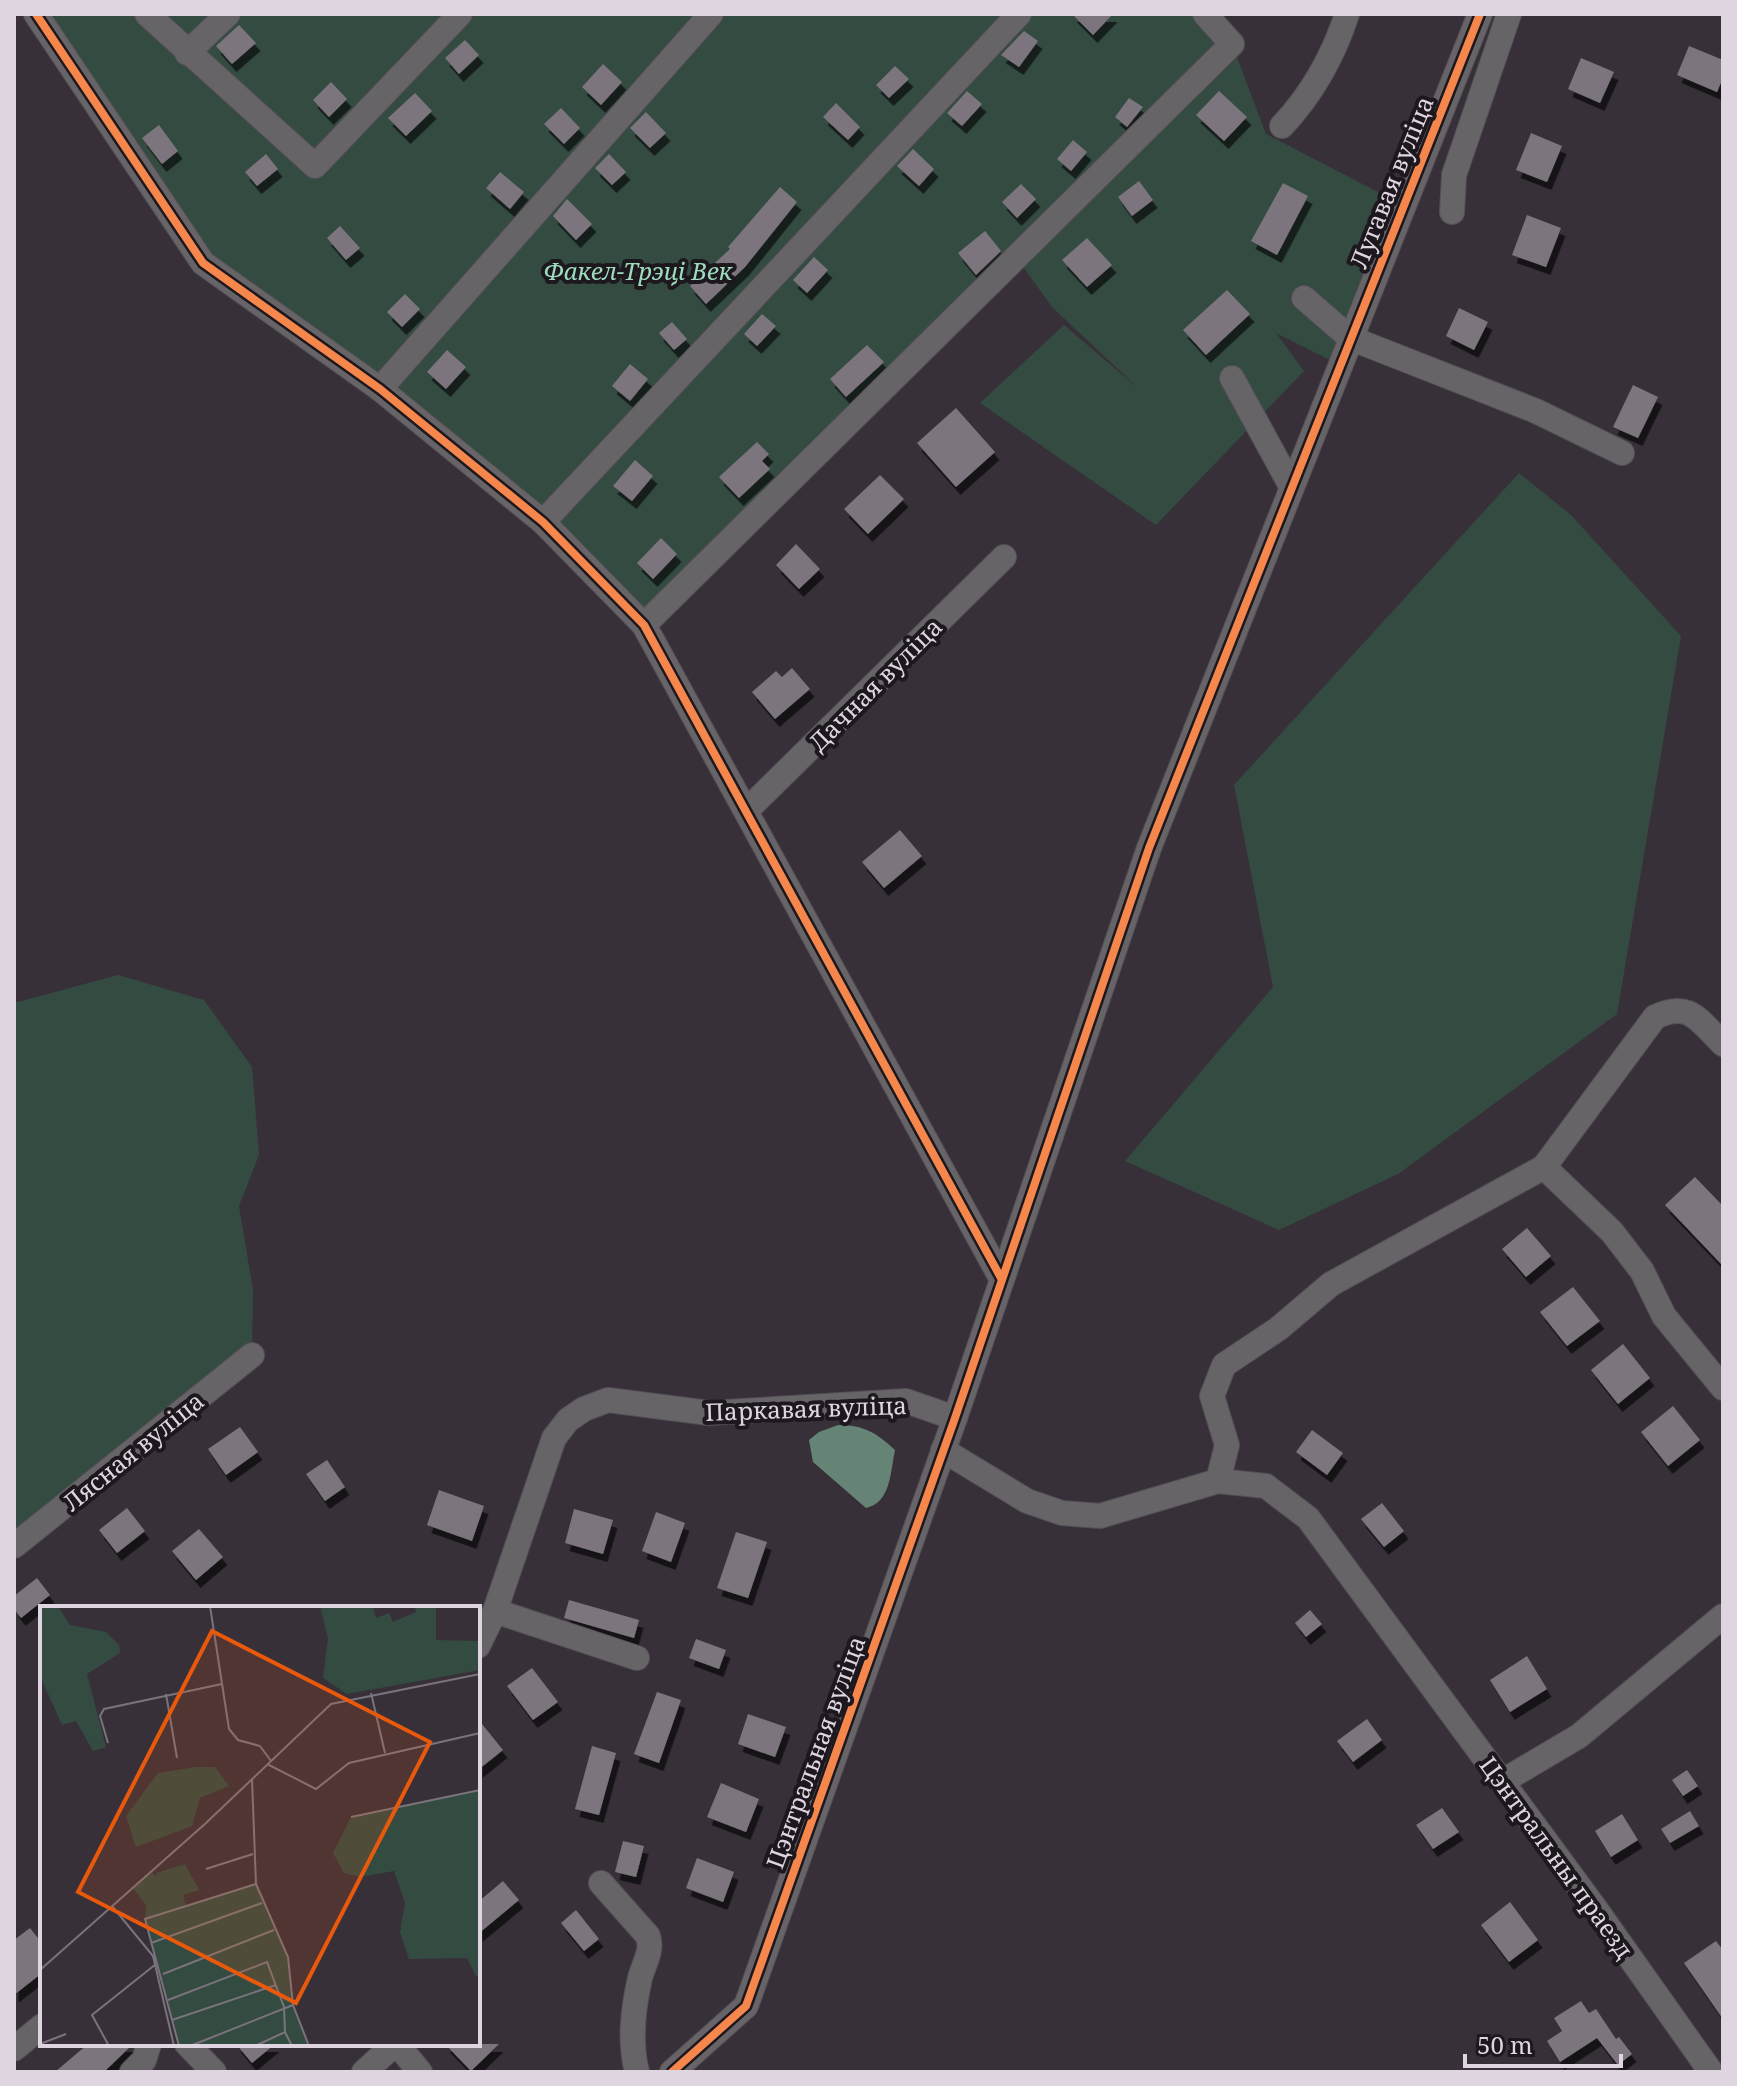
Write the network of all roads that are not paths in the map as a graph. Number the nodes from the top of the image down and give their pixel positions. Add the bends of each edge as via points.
1 (36, 14) edge
2 (147, 14) edge
3 (228, 14) edge
4 (460, 14) edge
5 (711, 14) edge
6 (1019, 14) edge
7 (1205, 14) edge
8 (1347, 14) edge
9 (1475, 16) edge
10 (1505, 21) edge
11 (187, 53) junction
12 (1282, 126) dead end
13 (1452, 212) dead end
14 (1304, 298) dead end
15 (1350, 338) junction
16 (1232, 378) dead end
17 (380, 389) junction
18 (1622, 453) dead end
19 (1291, 486) junction
20 (543, 522) junction
21 (1004, 557) dead end
22 (644, 625) junction
23 (746, 811) junction
24 (1723, 1044) edge
25 (1544, 1167) junction
26 (1001, 1278) junction
27 (252, 1355) dead end
28 (1723, 1388) edge
29 (955, 1418) junction
30 (943, 1450) junction
31 (1218, 1481) junction
32 (14, 1546) edge
33 (495, 1611) junction
34 (1723, 1616) edge
35 (480, 1642) edge
36 (637, 1658) dead end
37 (1503, 1781) junction
38 (601, 1883) dead end
39 (40, 2028) edge
40 (148, 2046) edge
41 (189, 2046) edge
42 (394, 2046) edge
43 (398, 2046) edge
44 (14, 2049) edge
45 (132, 2072) edge
46 (214, 2072) edge
47 (364, 2072) edge
48 (420, 2072) edge
49 (637, 2072) edge
50 (672, 2072) edge
51 (1711, 2072) edge

1 - 17 street via 203,263
2 - 11 street
3 - 11 street
4 - 11 street via 315,166
5 - 17 street
6 - 20 street
7 - 22 street via 1232,44
8 - 12 street via 1308,98
9 - 10 street
9 - 15 street, Лугавая вуліца
10 - 13 street via 1454,175
14 - 15 street
15 - 18 street via 1536,411
15 - 19 street, Лугавая вуліца
16 - 19 street
17 - 20 street
19 - 26 street, Лугавая вуліца via 1149,848
20 - 22 street
21 - 23 street, Дачная вуліца
22 - 23 street
23 - 26 street
24 - 25 street via 1692,1013 1673,1009 1655,1017
25 - 28 street via 1612,1232 1642,1271 1664,1316
25 - 31 street via 1331,1284 1224,1365 1212,1396 1227,1445
26 - 29 street, Цэнтральная вуліца
27 - 32 street, Лясная вуліца
29 - 30 street, Цэнтральная вуліца
29 - 33 street, Паркавая вуліца via 906,1401 709,1413 608,1400 584,1409 554,1438
30 - 31 street via 1027,1501 1062,1513 1100,1516
30 - 50 street, Цэнтральная вуліца via 746,2006
31 - 37 street, Цэнтральны праезд via 1266,1486 1308,1518
33 - 35 street, Паркавая вуліца
33 - 36 street
34 - 37 street via 1579,1736
37 - 51 street, Цэнтральны праезд
38 - 49 street via 651,1946 632,2028
39 - 44 street
40 - 45 street
41 - 46 street
42 - 47 street
43 - 48 street

